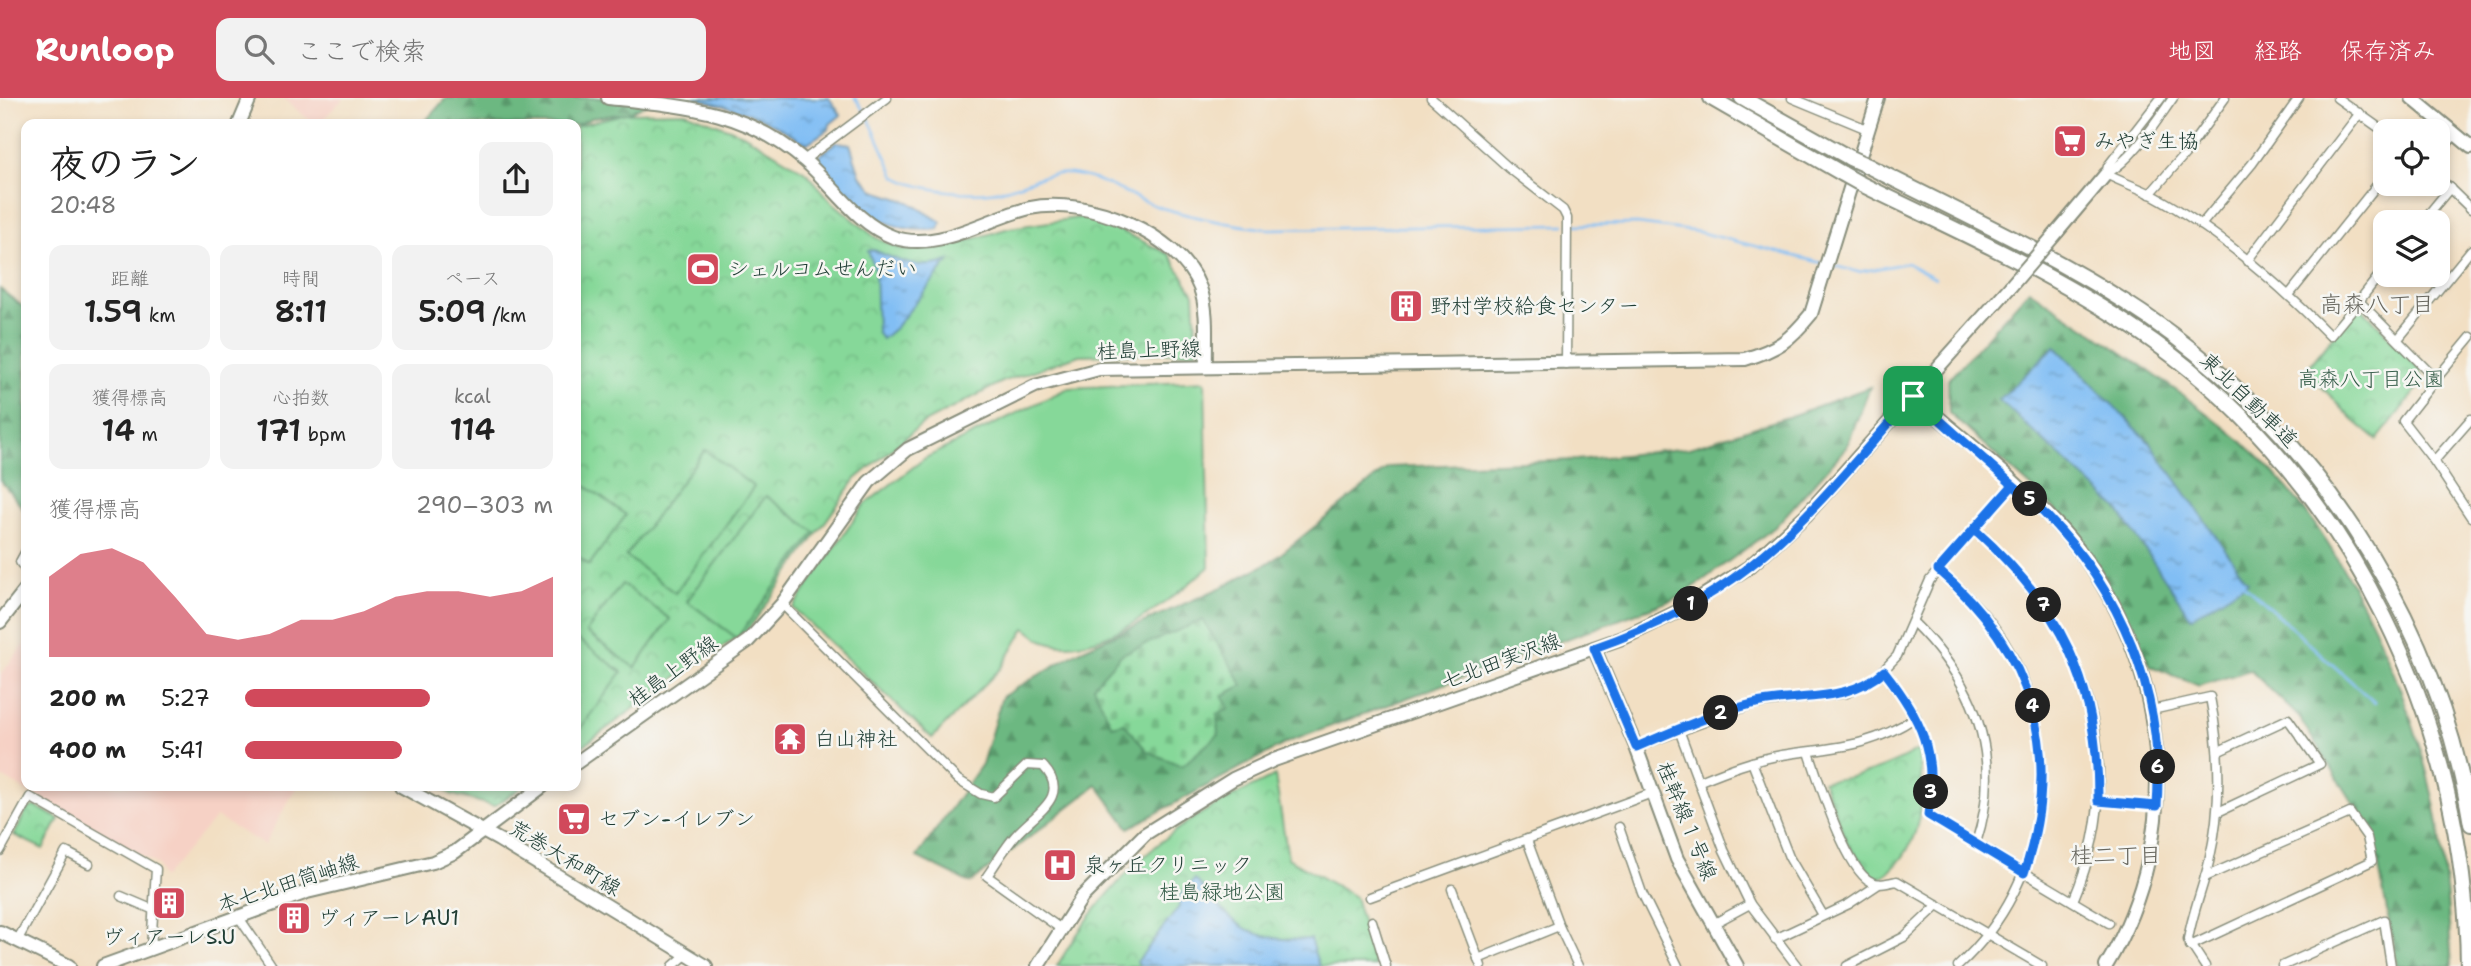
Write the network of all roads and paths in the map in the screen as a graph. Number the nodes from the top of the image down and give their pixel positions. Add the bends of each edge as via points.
1 (250, 98) edge
2 (608, 98) edge
3 (887, 98) edge
4 (1711, 98) edge
5 (1742, 98) edge
6 (1792, 98) edge
7 (1878, 98) edge
8 (2161, 98) edge
9 (2173, 98) edge
10 (2225, 98) edge
11 (2299, 98) edge
12 (2337, 98) edge
13 (2412, 98) edge
14 (1435, 99) edge
15 (684, 101) edge
16 (2360, 113) junction
17 (241, 119) edge
18 (2373, 123) edge
19 (1867, 128) junction
20 (2456, 133) junction
21 (2450, 140) edge
22 (2471, 146) edge
23 (804, 160) junction
24 (2106, 174) junction
25 (2450, 188) edge
26 (2373, 190) edge
27 (2150, 194) junction
28 (2443, 196) edge
29 (2471, 209) edge
30 (2432, 210) edge
31 (2200, 225) junction
32 (2471, 250) edge
33 (2247, 261) junction
34 (2373, 283) edge
35 (2289, 295) junction
36 (2359, 301) junction
37 (2471, 337) edge
38 (2398, 339) junction
39 (1566, 364) junction
40 (1206, 367) junction
41 (2436, 379) junction
42 (1913, 396) junction
43 (2471, 419) edge
44 (2434, 461) junction
45 (2013, 485) junction
46 (2469, 506) edge
47 (2471, 517) edge
48 (1974, 529) junction
49 (1938, 570) junction
50 (21, 595) edge
51 (782, 604) junction
52 (0, 622) edge
53 (1913, 622) junction
54 (1594, 648) junction
55 (1884, 671) junction
56 (2151, 710) junction
57 (1916, 717) junction
58 (1679, 730) junction
59 (1636, 747) junction
60 (2218, 751) junction
61 (1810, 752) junction
62 (581, 759) edge
63 (1752, 762) junction
64 (1700, 781) junction
65 (410, 791) edge
66 (536, 791) edge
67 (1652, 793) junction
68 (2098, 801) junction
69 (2157, 806) junction
70 (2218, 812) junction
71 (2471, 824) edge
72 (1619, 827) dead end
73 (481, 831) junction
74 (1527, 840) junction
75 (1976, 843) junction
76 (0, 851) edge
77 (89, 864) dead end
78 (2024, 873) junction
79 (2205, 877) junction
80 (1879, 884) junction
81 (1452, 889) dead end
82 (121, 897) dead end
83 (1370, 897) dead end
84 (2073, 901) junction
85 (1750, 904) junction
86 (1938, 905) junction
87 (154, 910) junction
88 (1823, 915) junction
89 (240, 919) junction
90 (1373, 921) dead end
91 (2109, 923) dead end
92 (1713, 924) junction
93 (1559, 926) junction
94 (1061, 929) junction
95 (0, 932) edge
96 (1987, 935) junction
97 (1775, 939) junction
98 (17, 941) junction
99 (2190, 946) junction
100 (151, 948) junction
101 (687, 954) junction
102 (1480, 962) edge
103 (2037, 965) edge
104 (2110, 965) edge
105 (69, 966) edge
106 (103, 966) edge
107 (272, 966) edge
108 (673, 966) edge
109 (706, 966) edge
110 (1038, 966) edge
111 (1386, 966) edge
112 (1578, 966) edge
113 (1676, 966) edge
114 (1737, 966) edge
115 (1797, 966) edge
116 (1847, 966) edge
117 (1958, 966) edge
118 (2205, 966) edge
119 (2282, 966) edge
120 (2391, 966) edge
121 (2468, 966) edge

1 - 17 street
2 - 15 street
3 - 23 street
4 - 121 highway, 東北自動車道, bridge via 1843,174 2043,274 2154,342 2225,400 2289,468 2360,571 2407,663 2432,730 2457,843
5 - 71 highway, 東北自動車道, bridge via 1850,158 2020,242 2124,302 2226,379 2328,488 2402,612 2442,707
6 - 19 street
7 - 19 street
8 - 24 street
9 - 24 street via 2151,130
10 - 27 street
11 - 31 street via 2252,164
12 - 16 street
13 - 20 street
14 - 39 street via 1567,218
15 - 23 street via 752,127
16 - 18 street
16 - 33 street
19 - 39 street, 桂島上野線 via 1811,314 1774,351 1745,359
20 - 21 street
20 - 22 street
23 - 40 street via 869,224 905,240 937,238 1007,215 1054,206 1094,211 1156,238 1182,258 1201,290
24 - 27 street
24 - 42 street, 七北田実沢線, bridge
25 - 29 street
26 - 35 street
27 - 31 street
28 - 30 street
31 - 33 street
32 - 38 street
33 - 35 street
34 - 36 street
35 - 36 street via 2330,336
36 - 38 street
37 - 41 street
38 - 41 street
39 - 40 street, 桂島上野線
40 - 51 street, 桂島上野線 via 1099,369 1071,374 1035,386 908,449 869,482
41 - 44 street via 2403,421
42 - 45 street
42 - 54 street, 七北田実沢線 via 1807,514 1749,567 1669,616
43 - 44 street
44 - 46 street
45 - 48 street
45 - 56 street via 2057,524 2106,589 2135,651
46 - 47 street
48 - 49 street
48 - 68 street via 2024,577 2070,648 2091,708
49 - 53 street
49 - 78 street via 1996,629 2019,670 2034,713 2041,752 2041,796 2036,835
50 - 52 street
51 - 62 street, 桂島上野線 via 748,641
51 - 94 street via 958,780 994,797 1027,765 1043,766 1049,772 1054,787 1051,801 1016,835 987,876
53 - 55 street via 1897,656
53 - 75 street via 1953,667 1976,714 1987,787
54 - 59 street, 桂幹線１号線
54 - 94 street, 七北田実沢線 via 1274,760 1233,779 1145,834 1082,897
55 - 57 street
55 - 58 street via 1847,693 1754,704
56 - 60 street via 2210,698
56 - 69 street via 2158,756
57 - 61 street via 1861,745
57 - 75 street via 1932,771 1928,815
58 - 59 street
58 - 64 street
59 - 67 street, 桂幹線１号線
60 - 70 street
60 - 70 street via 2288,719 2320,764
61 - 63 street
61 - 80 street via 1845,846 1866,878
63 - 64 street
63 - 88 street via 1788,857
64 - 85 street via 1724,850
65 - 73 street, 荒巻大和町線
66 - 73 street
67 - 74 street
67 - 92 street, 桂幹線１号線 via 1677,859
68 - 69 street
68 - 84 street via 2086,866
69 - 104 street via 2141,886
70 - 79 street
72 - 113 street
73 - 89 street, 本七北田筒岫線 via 455,852 433,862 307,892
73 - 101 street, 荒巻大和町線
74 - 83 street
74 - 93 street
75 - 78 street
76 - 87 street via 30,797 156,869
77 - 98 street via 65,852
78 - 84 street
78 - 96 street via 2009,905
79 - 99 street via 2189,931
79 - 99 street via 2350,813 2367,837 2372,861
80 - 86 street via 1897,881
80 - 88 street
81 - 102 street
82 - 87 street
84 - 91 street
85 - 92 street
85 - 97 street
86 - 96 street
86 - 116 street via 1904,937
87 - 100 street
88 - 97 street
89 - 100 street, 本七北田筒岫線
89 - 107 street
90 - 111 street
92 - 114 street, 桂幹線１号線
93 - 102 street
93 - 112 street
94 - 110 street, 七北田実沢線
95 - 98 street
96 - 103 street
96 - 117 street
97 - 115 street
98 - 105 street
99 - 118 street
100 - 106 street, 本七北田筒岫線
101 - 108 street
101 - 109 street, 荒巻大和町線
119 - 120 street via 2384,920

